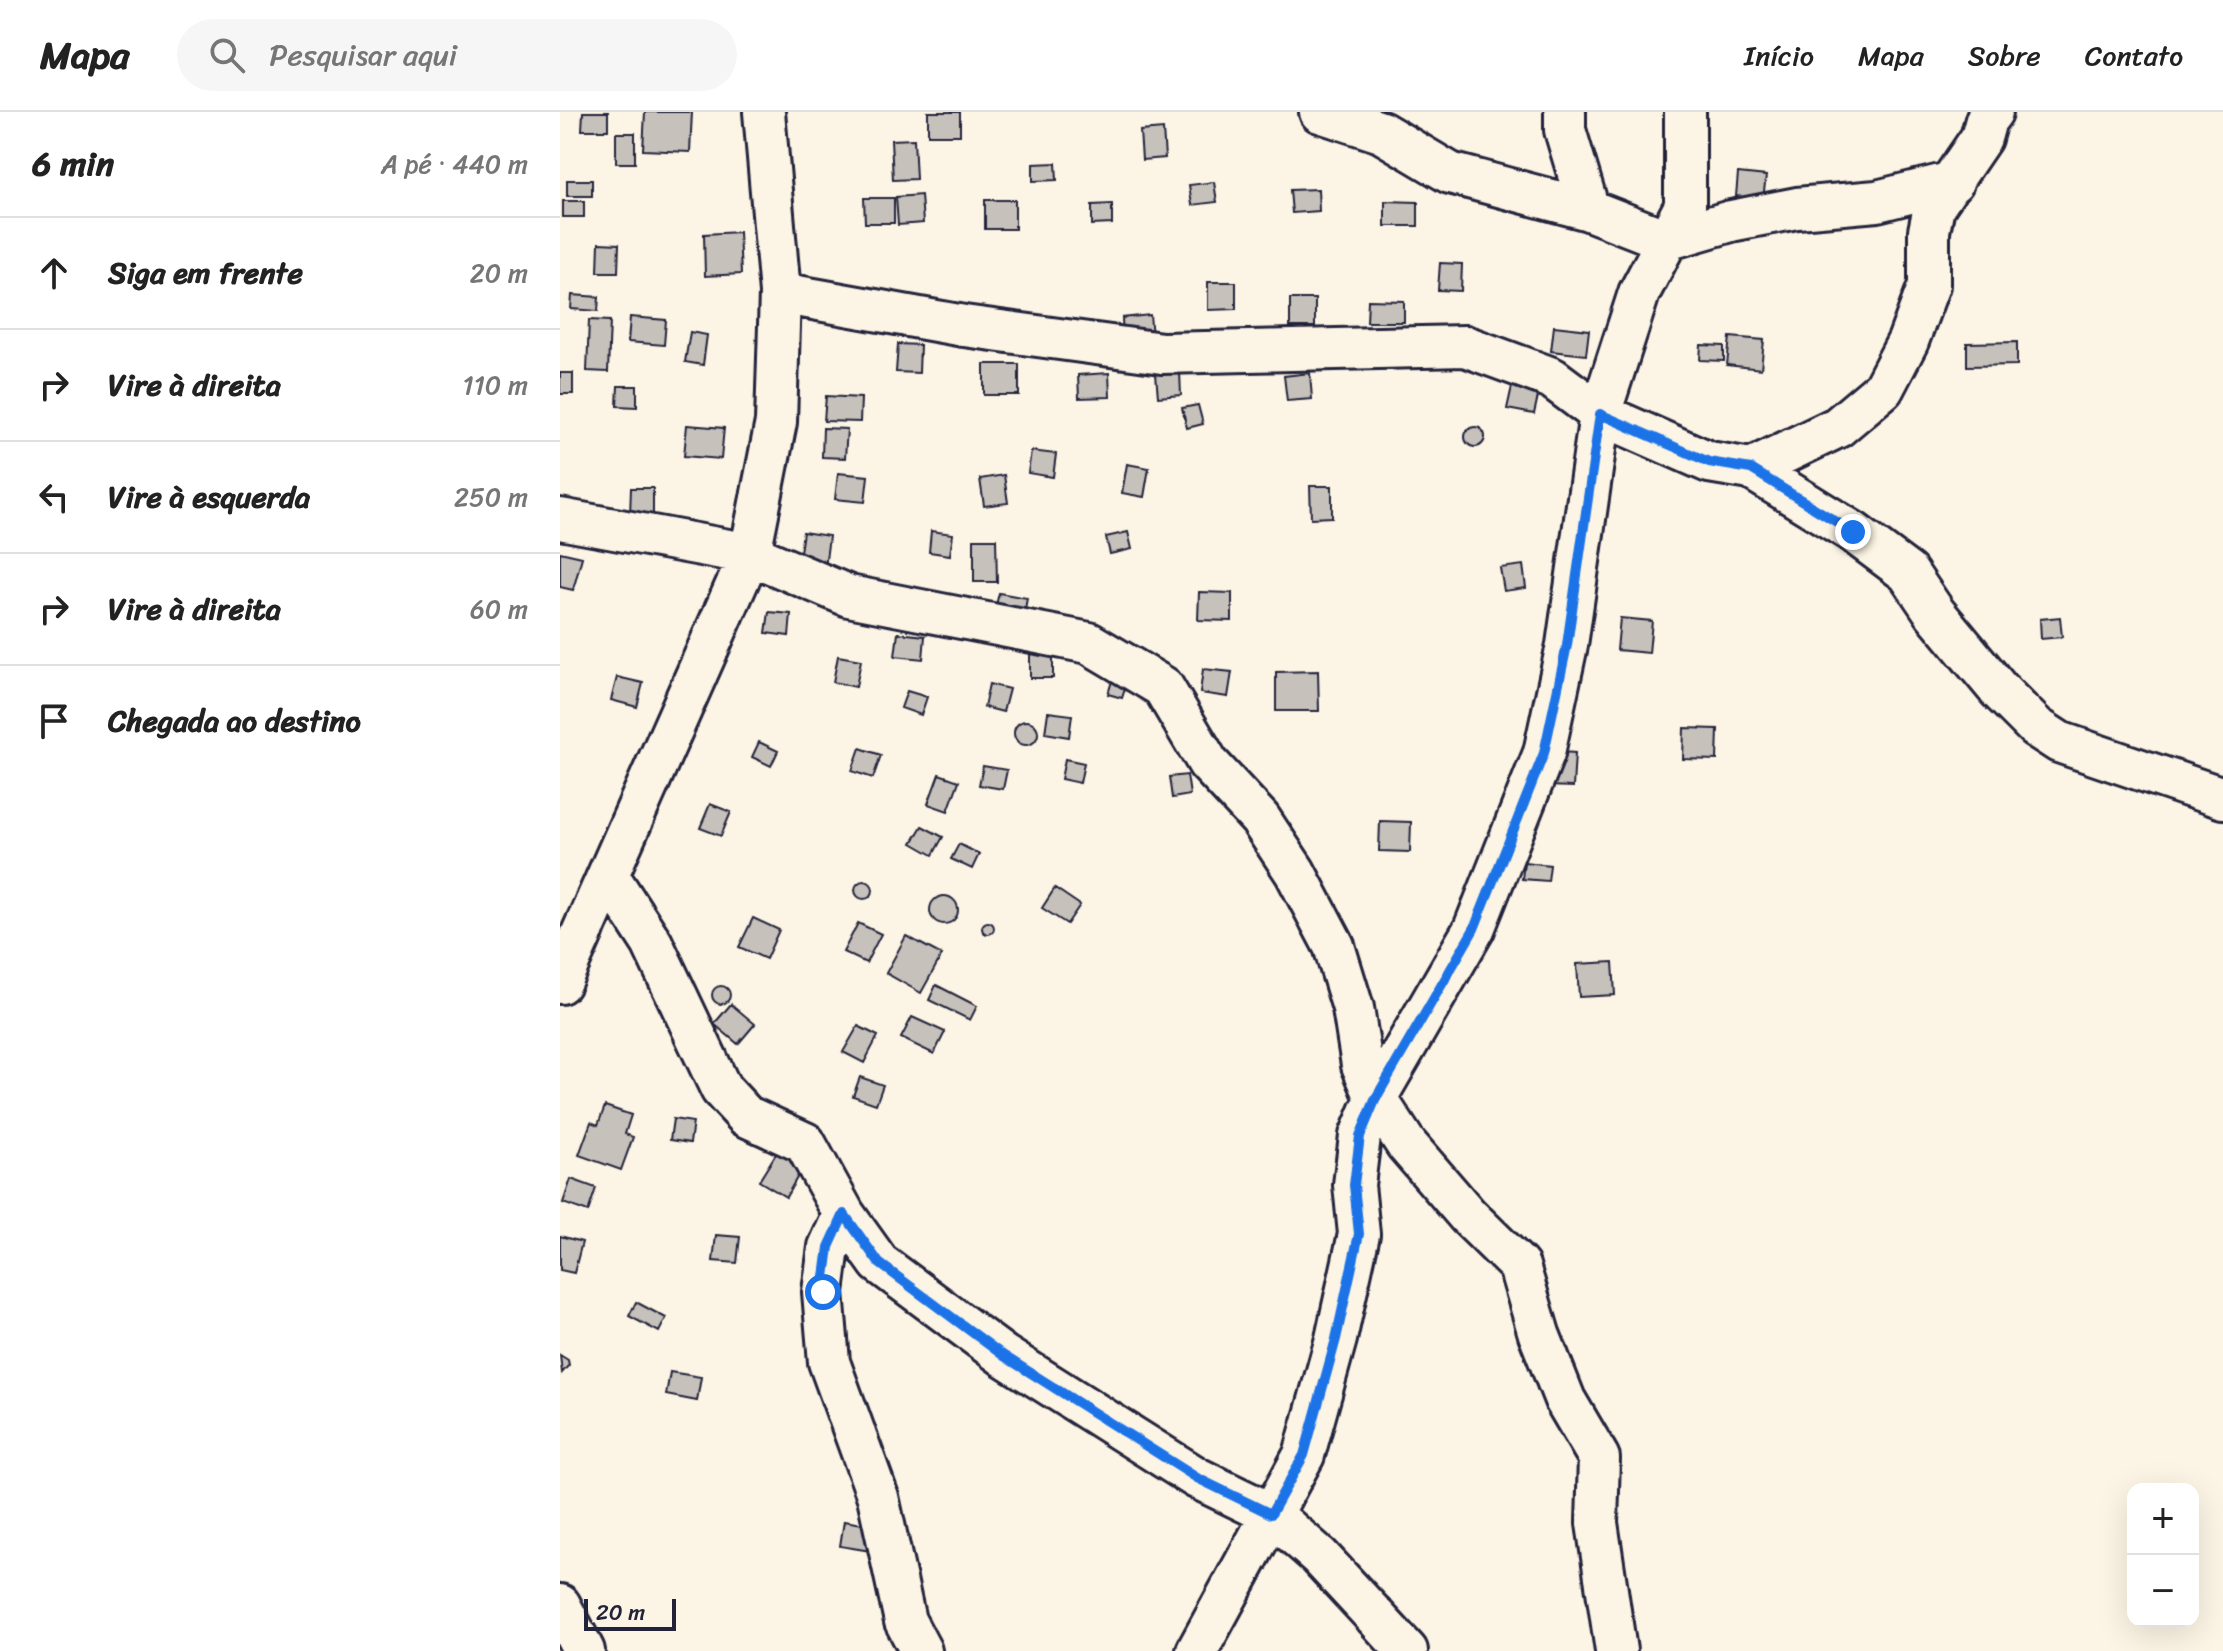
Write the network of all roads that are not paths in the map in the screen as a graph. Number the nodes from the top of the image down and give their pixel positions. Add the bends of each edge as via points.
1 (764, 112) edge
2 (1320, 112) edge
3 (1565, 112) edge
4 (1685, 112) edge
5 (1992, 112) edge
6 (1953, 182) junction
7 (1589, 210) junction
8 (1666, 240) junction
9 (780, 293) junction
10 (1600, 414) junction
11 (1751, 469) junction
12 (560, 519) edge
13 (750, 554) junction
14 (2223, 798) edge
15 (608, 875) junction
16 (560, 983) edge
17 (1376, 1098) junction
18 (844, 1214) junction
19 (1271, 1514) junction
20 (560, 1605) edge
21 (584, 1651) edge
22 (921, 1651) edge
23 (1197, 1651) edge
24 (1407, 1651) edge
25 (1616, 1651) edge

1 - 9 street
2 - 7 street via 1381,132 1450,173
3 - 7 street via 1565,130
4 - 8 street via 1685,206
5 - 6 street
6 - 8 street via 1877,201 1731,221
6 - 11 street via 1934,207 1929,285 1883,389 1838,427
7 - 8 street
8 - 10 street via 1639,293
9 - 10 street via 964,326 1162,353 1465,346 1552,378
9 - 13 street via 776,422
10 - 11 street via 1709,462
10 - 17 street via 1567,645 1544,753 1474,929
11 - 14 street via 1908,573 1935,613 2036,727 2059,742
12 - 13 street
13 - 15 street
13 - 17 street via 849,596 1089,643 1163,687 1208,763 1260,819 1334,946 1353,1008 1362,1065
15 - 16 street
15 - 18 street via 652,943 721,1089 746,1116 805,1143
17 - 19 street via 1360,1136 1354,1185 1359,1234 1336,1339 1304,1455
17 - 25 street via 1406,1144 1519,1266 1565,1400 1599,1458 1597,1523
18 - 19 street via 879,1263 1004,1356 1197,1478
18 - 22 street via 829,1247 823,1292 829,1362 878,1497 905,1621
19 - 23 street
19 - 24 street via 1319,1556
20 - 21 street

